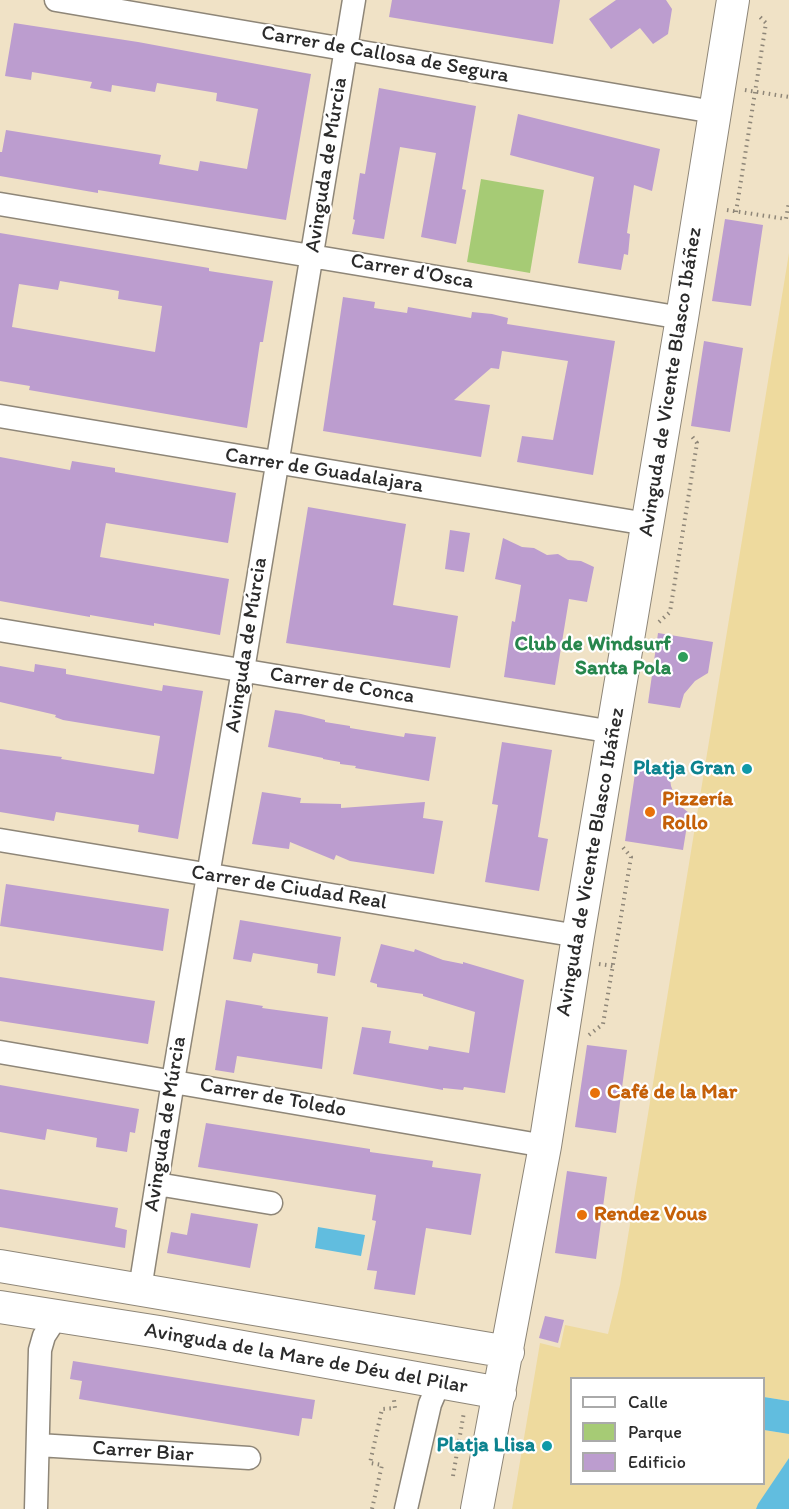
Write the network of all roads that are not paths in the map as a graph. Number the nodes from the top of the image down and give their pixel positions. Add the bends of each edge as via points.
1 (56, 0) edge
2 (354, 0) edge
3 (745, 3) edge
4 (345, 48) junction
5 (714, 112) junction
6 (0, 204) edge
7 (312, 255) junction
8 (682, 318) junction
9 (0, 416) edge
10 (278, 463) junction
11 (647, 524) junction
12 (0, 630) edge
13 (243, 670) junction
14 (613, 732) junction
15 (0, 840) edge
16 (208, 874) junction
17 (578, 936) junction
18 (0, 1052) edge
19 (173, 1081) junction
20 (545, 1146) junction
21 (157, 1184) junction
22 (271, 1203) dead end
23 (0, 1266) edge
24 (140, 1289) junction
25 (0, 1306) edge
26 (57, 1316) junction
27 (113, 1325) junction
28 (508, 1352) junction
29 (445, 1382) junction
30 (500, 1393) junction
31 (38, 1445) junction
32 (249, 1458) dead end
33 (36, 1509) edge
34 (406, 1509) edge
35 (477, 1509) edge

1 - 4 street, Carrer de Callosa de Segura
2 - 4 street, Avinguda de Múrcia
3 - 5 street, Avinguda de Vicente Blasco Ibáñez
4 - 5 street, Carrer de Callosa de Segura
4 - 7 street, Avinguda de Múrcia
5 - 8 street, Avinguda de Vicente Blasco Ibáñez
6 - 7 street, Carrer d'Osca
7 - 8 street, Carrer d'Osca
7 - 10 street, Avinguda de Múrcia
8 - 11 street, Avinguda de Vicente Blasco Ibáñez
9 - 10 street, Carrer de Guadalajara
10 - 11 street, Carrer de Guadalajara
10 - 13 street, Avinguda de Múrcia
11 - 14 street, Avinguda de Vicente Blasco Ibáñez
12 - 13 street, Carrer de Conca
13 - 14 street, Carrer de Conca
13 - 16 street, Avinguda de Múrcia
14 - 17 street, Avinguda de Vicente Blasco Ibáñez
15 - 16 street, Carrer de Ciudad Real
16 - 17 street, Carrer de Ciudad Real
16 - 19 street, Avinguda de Múrcia
17 - 20 street, Avinguda de Vicente Blasco Ibáñez
18 - 19 street, Carrer de Toledo
19 - 20 street, Carrer de Toledo
19 - 21 street, Avinguda de Múrcia
20 - 28 street, Avinguda de Vicente Blasco Ibáñez
21 - 22 street
21 - 24 street, Avinguda de Múrcia
23 - 24 street, Avinguda de la Mare de Déu del Pilar
24 - 27 street, Avinguda de la Mare de Déu del Pilar via 128,1316
24 - 28 street, Avinguda de la Mare de Déu del Pilar
25 - 26 street, Avinguda de la Mare de Déu del Pilar
26 - 27 street, Avinguda de la Mare de Déu del Pilar
26 - 31 street via 40,1350
27 - 29 street, Avinguda de la Mare de Déu del Pilar
28 - 30 street, Avinguda de Vicente Blasco Ibáñez
29 - 30 street, Avinguda de la Mare de Déu del Pilar
29 - 34 street via 430,1404
30 - 35 street, Avinguda de Vicente Blasco Ibáñez
31 - 32 street, Carrer Biar
31 - 33 street

